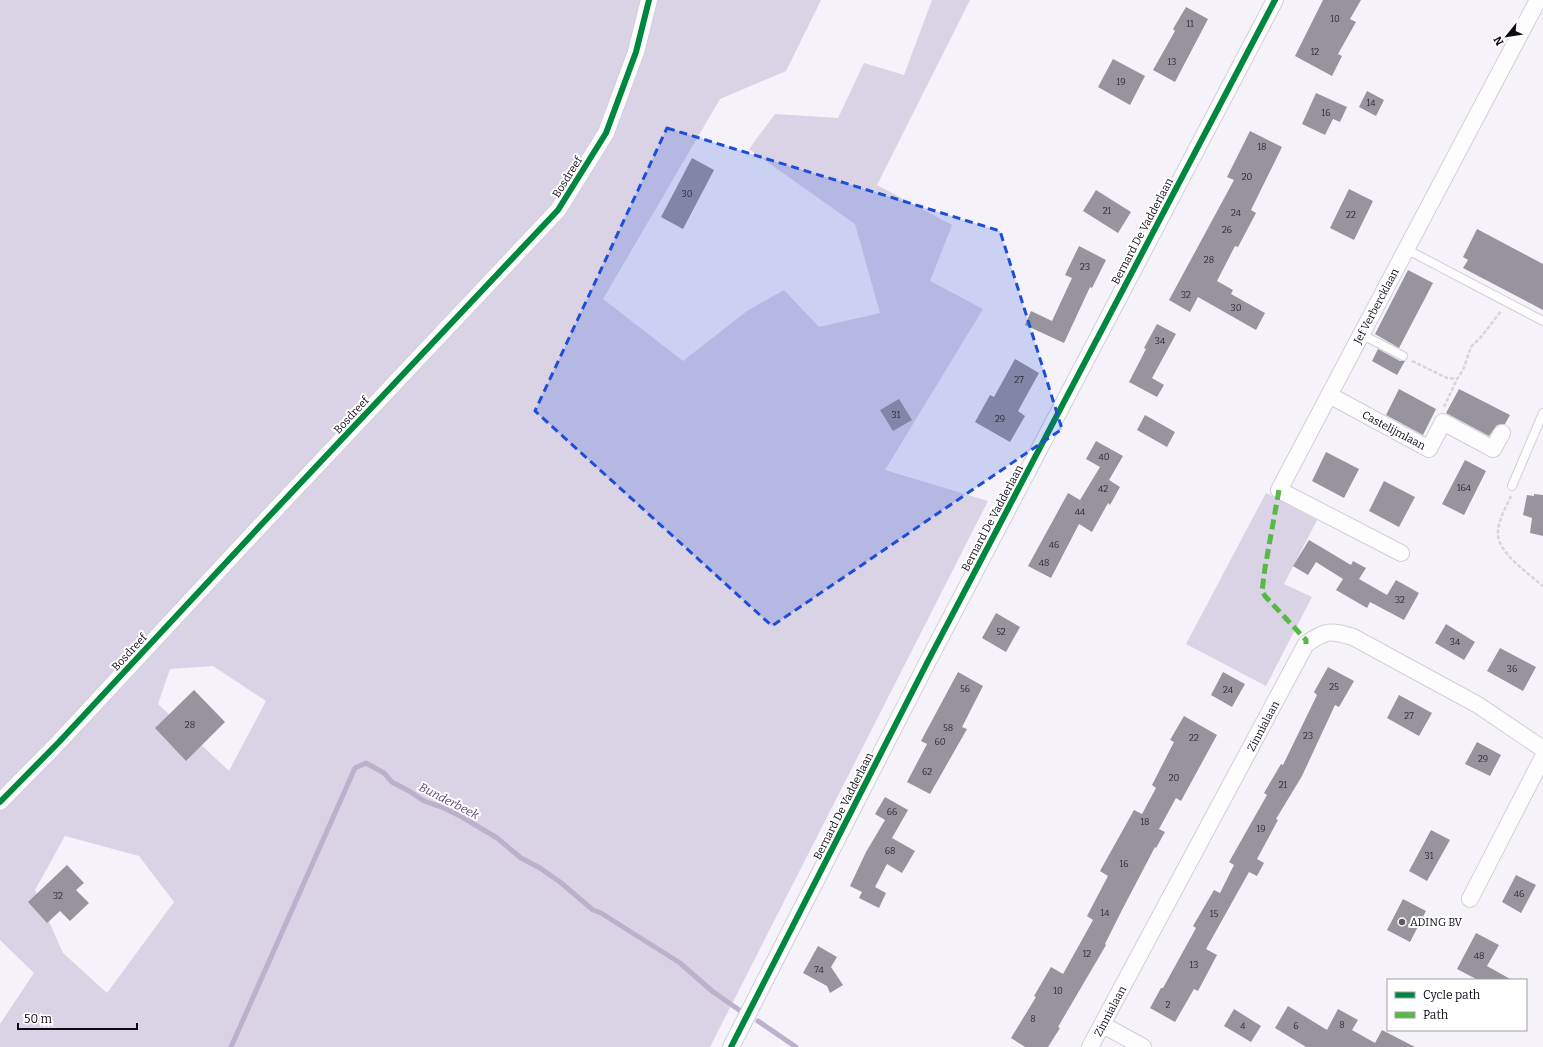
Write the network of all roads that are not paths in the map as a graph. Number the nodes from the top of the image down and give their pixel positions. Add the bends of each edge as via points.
1 (650, 0) edge
2 (1275, 0) edge
3 (1538, 0) edge
4 (1406, 249) junction
5 (1543, 321) edge
6 (1361, 334) junction
7 (1403, 356) road end
8 (1329, 395) junction
9 (1543, 413) edge
10 (1502, 433) dead end
11 (1512, 486) road end
12 (1401, 553) dead end
13 (1543, 750) edge
14 (1543, 758) edge
15 (0, 802) edge
16 (1470, 899) dead end
17 (1103, 1025) junction
18 (731, 1047) edge
19 (1090, 1047) edge
20 (1143, 1047) edge

1 - 15 street, Bosdreef via 636,52 606,133 558,210
2 - 18 street, Bernard De Vadderlaan via 936,647
3 - 4 street, Jef Verbercklaan
4 - 5 lane
4 - 6 street, Jef Verbercklaan
6 - 7 lane
6 - 8 street, Jef Verbercklaan
8 - 10 street, Castelijmlaan via 1429,449 1443,422 1493,449
8 - 12 street, Jef Verbercklaan via 1279,490
9 - 11 lane
13 - 17 street, Zinnialaan via 1478,705 1353,637 1333,631 1320,634 1306,644
14 - 16 street
17 - 19 street, Zinnialaan
17 - 20 street

